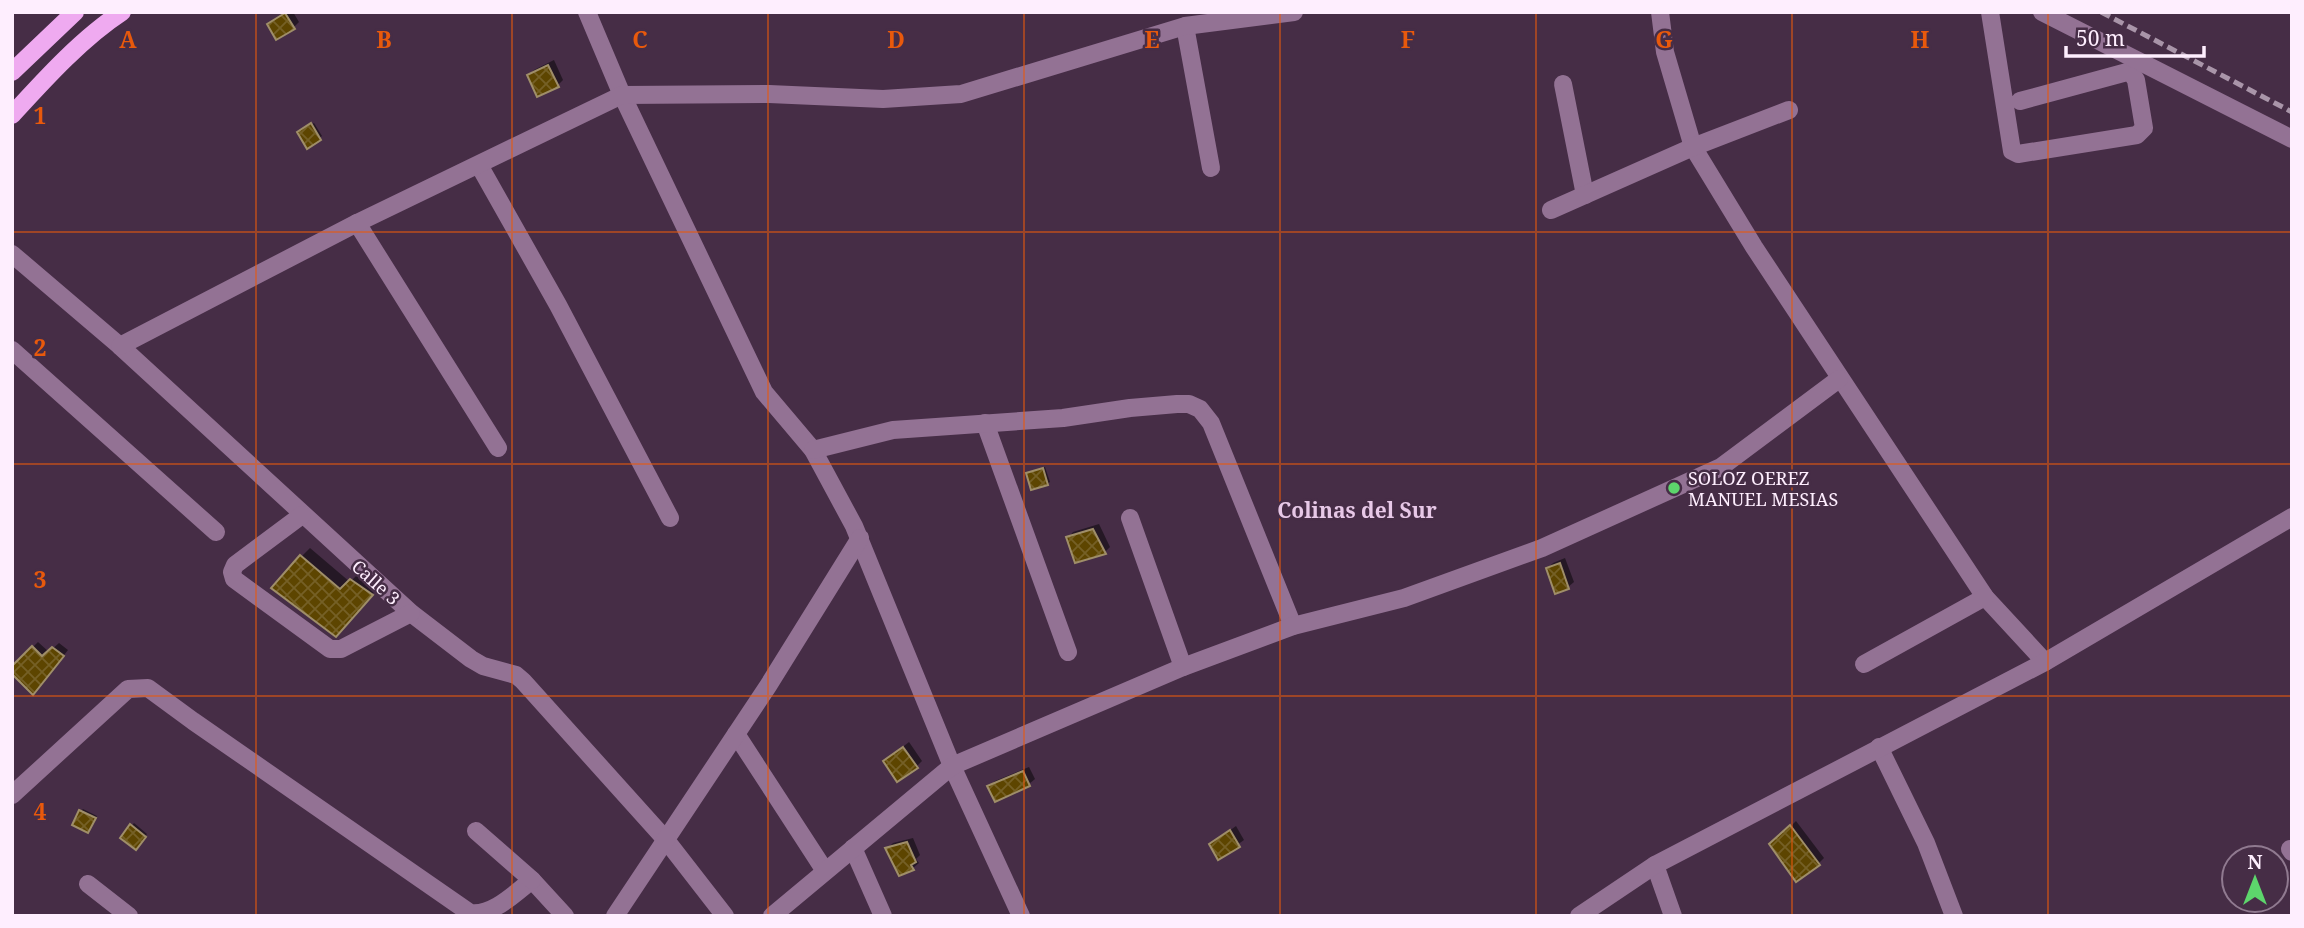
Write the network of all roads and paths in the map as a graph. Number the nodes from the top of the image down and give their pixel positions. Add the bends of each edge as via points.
1 (75, 12) edge
2 (122, 12) edge
3 (587, 12) edge
4 (1294, 12) edge
5 (1661, 12) edge
6 (1990, 12) edge
7 (2042, 12) edge
8 (1185, 26) junction
9 (12, 72) edge
10 (1563, 84) dead end
11 (622, 95) junction
12 (2020, 101) dead end
13 (1789, 110) dead end
14 (12, 115) edge
15 (2292, 139) edge
16 (1693, 147) junction
17 (479, 165) junction
18 (1211, 168) dead end
19 (1585, 195) junction
20 (1551, 210) dead end
21 (357, 223) junction
22 (12, 254) edge
23 (120, 346) junction
24 (12, 350) edge
25 (1839, 379) junction
26 (985, 423) junction
27 (498, 448) dead end
28 (813, 450) junction
29 (302, 515) junction
30 (1130, 517) dead end
31 (2292, 517) edge
32 (670, 519) dead end
33 (216, 532) dead end
34 (860, 538) junction
35 (1985, 597) junction
36 (411, 613) junction
37 (1293, 626) junction
38 (1068, 652) dead end
39 (2045, 662) junction
40 (1864, 664) dead end
41 (1183, 667) junction
42 (736, 734) junction
43 (1879, 747) junction
44 (952, 766) junction
45 (12, 795) edge
46 (476, 831) dead end
47 (666, 840) junction
48 (853, 848) junction
49 (1654, 865) junction
50 (825, 871) junction
51 (532, 880) junction
52 (88, 884) dead end
53 (129, 916) edge
54 (565, 916) edge
55 (615, 916) edge
56 (725, 916) edge
57 (772, 916) edge
58 (883, 916) edge
59 (1021, 916) edge
60 (1579, 916) edge
61 (1673, 916) edge
62 (1954, 916) edge

1 - 9 main road
2 - 14 main road
3 - 11 street
4 - 8 street
5 - 16 street via 1665,52
6 - 12 street via 2012,151 2018,154 2137,135 2144,128 2136,80 2127,72
7 - 15 street
8 - 11 street via 961,94 883,99
8 - 18 street
10 - 19 street
11 - 17 street
11 - 28 street via 764,392
13 - 16 street
16 - 19 street
16 - 25 street
17 - 21 street
17 - 32 street
19 - 20 street
21 - 23 street
21 - 27 street
22 - 23 street, Calle 3
23 - 29 street, Calle 3
24 - 33 street
25 - 35 street
25 - 37 street via 1721,467 1542,548 1404,598
26 - 28 street via 893,430
26 - 37 street via 1177,404 1200,409 1211,423
26 - 38 street
28 - 34 street
29 - 36 street, Calle 3
29 - 36 street via 235,565 234,579 330,649 341,649
30 - 41 street
31 - 39 street
34 - 42 street
34 - 44 street
35 - 39 street
35 - 40 street
36 - 47 street, Calle 3 via 471,659 523,681
37 - 41 street
39 - 43 street
41 - 44 street
42 - 47 street
42 - 50 street
43 - 49 street
43 - 62 street via 1926,843
44 - 48 street
44 - 59 street
45 - 51 street via 128,689 148,688 470,913 492,909
46 - 51 street
47 - 55 street
47 - 56 street, Calle 3
48 - 50 street
48 - 58 street
49 - 60 street
49 - 61 street
50 - 57 street
51 - 54 street
52 - 53 street

